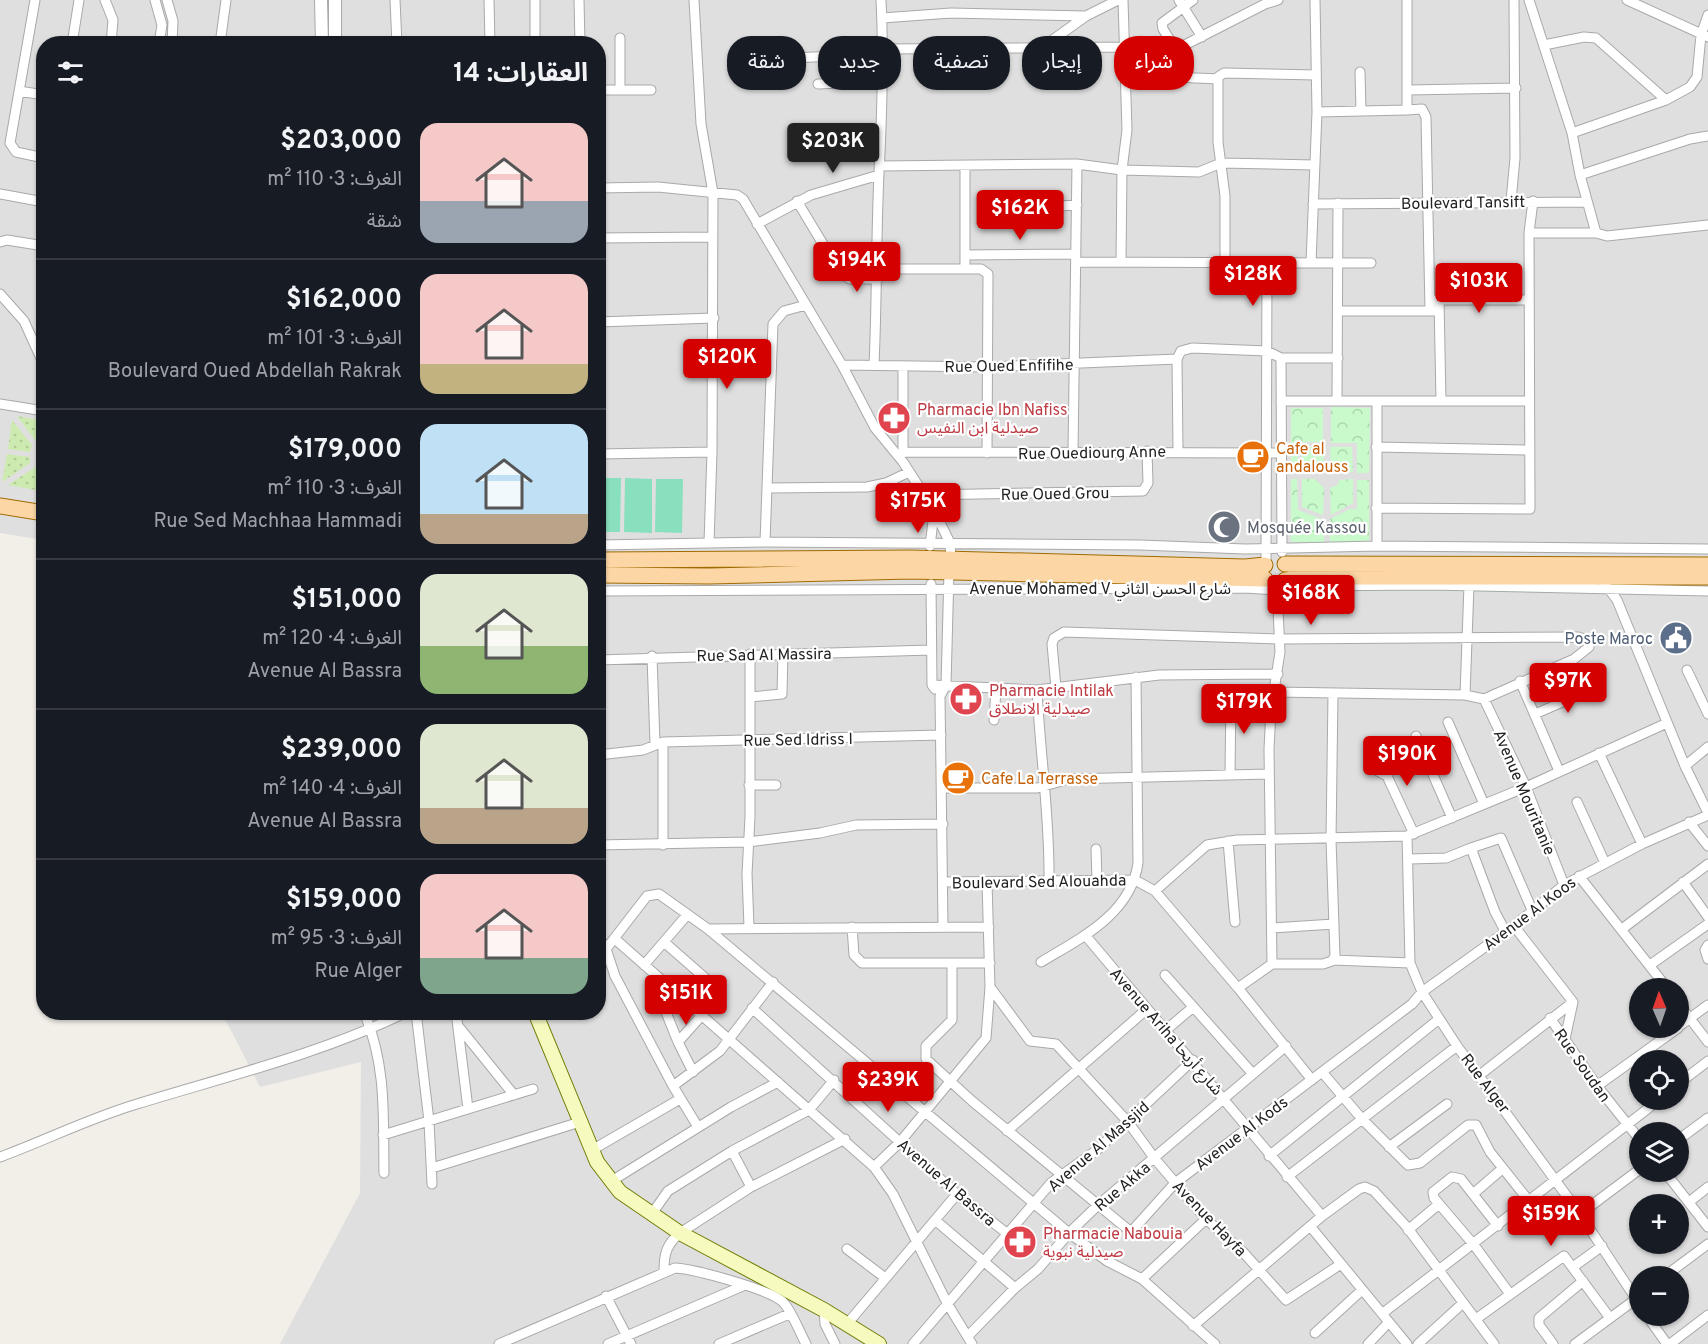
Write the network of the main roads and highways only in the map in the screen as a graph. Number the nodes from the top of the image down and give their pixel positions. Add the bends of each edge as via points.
1 (0, 506) edge
2 (36, 512) edge
3 (606, 560) edge
4 (930, 565) junction
5 (1708, 565) edge
6 (1623, 569) junction
7 (606, 575) edge
8 (1708, 577) edge
9 (538, 1020) edge
10 (879, 1344) edge

1 - 2 main road
3 - 4 main road
4 - 6 main road
4 - 7 main road
5 - 6 main road
6 - 8 main road
9 - 10 main road via 557,1082 610,1182 630,1201 786,1297 824,1310

